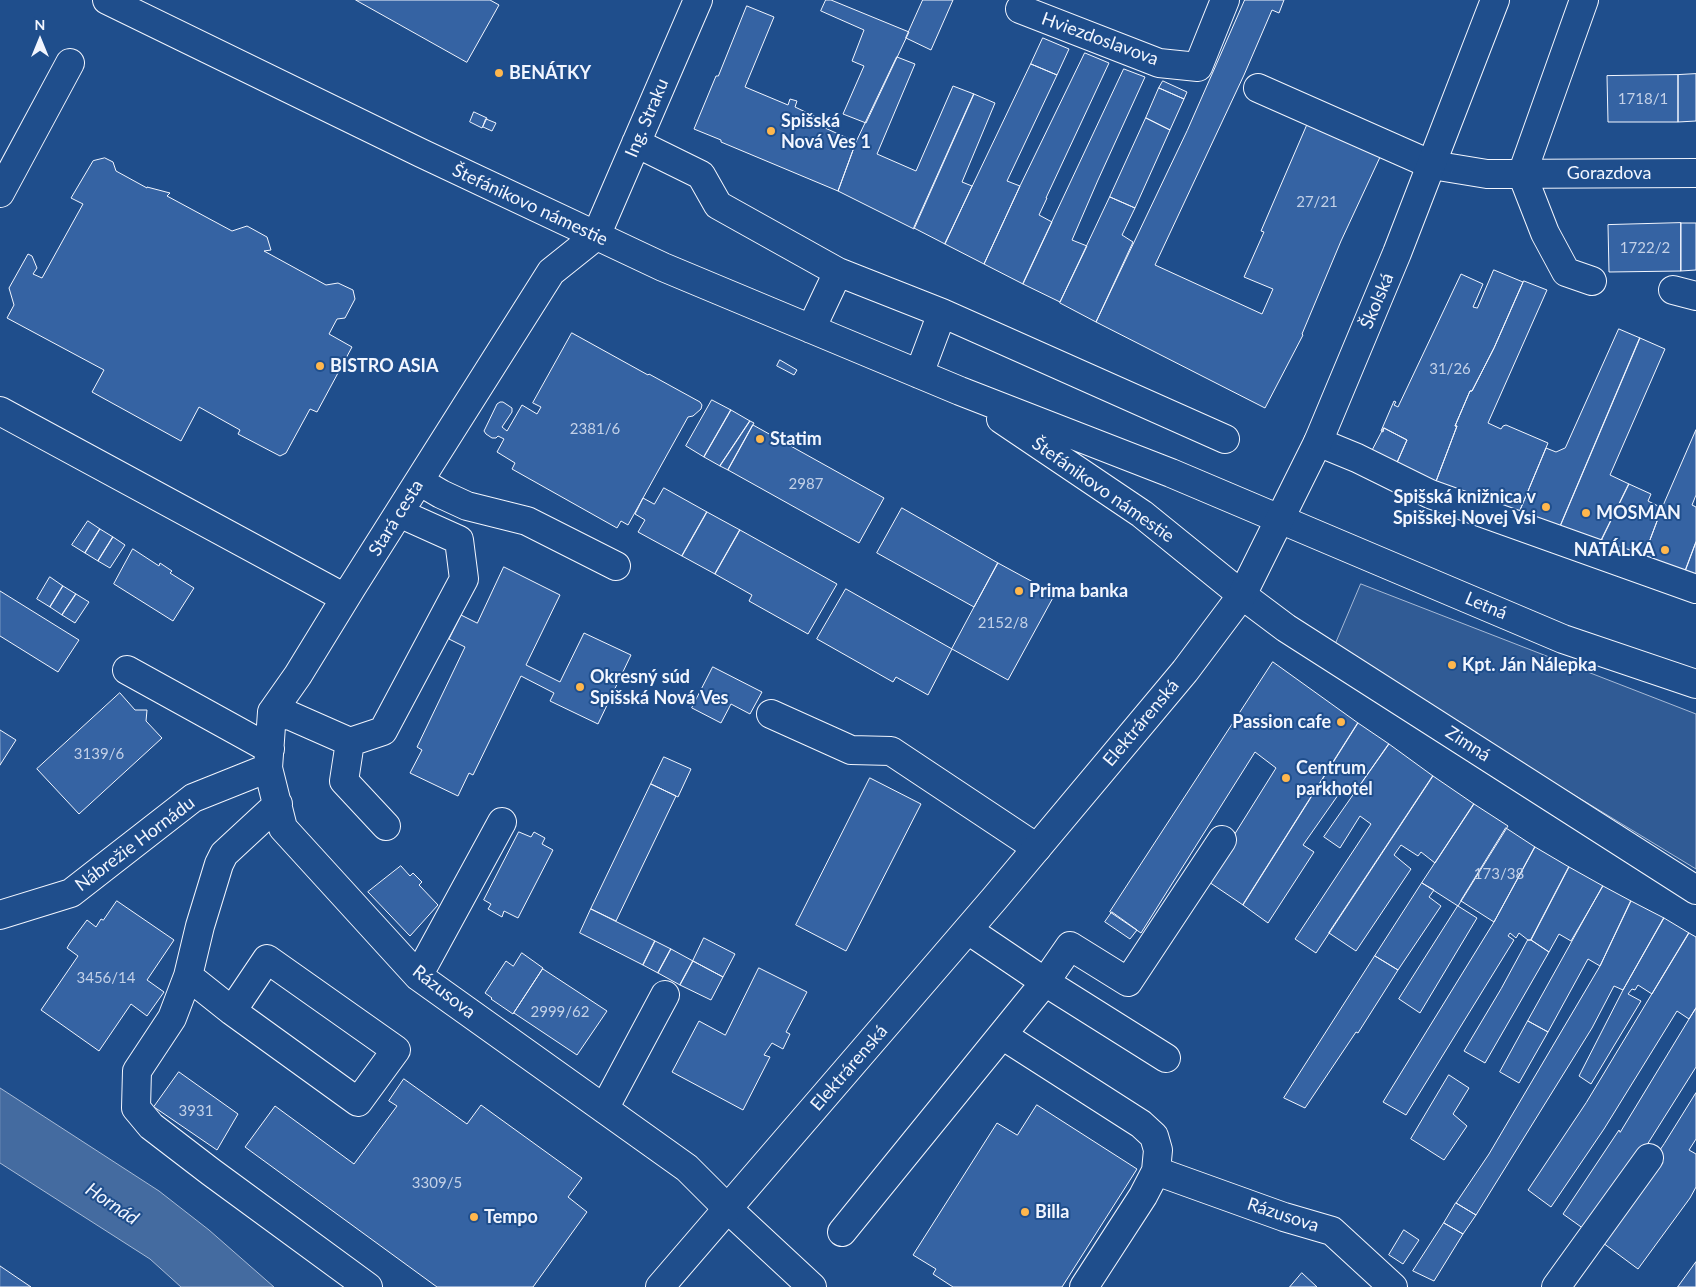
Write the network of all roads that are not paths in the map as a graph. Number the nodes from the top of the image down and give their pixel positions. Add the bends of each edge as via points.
1 (107, 0) edge
2 (698, 0) edge
3 (1225, 0) edge
4 (1495, 0) edge
5 (1584, 0) edge
6 (146, 8) edge
7 (1020, 9) dead end
8 (70, 63) dead end
9 (1258, 88) dead end
10 (636, 143) junction
11 (1432, 165) junction
12 (1696, 173) edge
13 (1522, 174) junction
14 (0, 193) edge
15 (596, 236) junction
16 (838, 272) junction
17 (1592, 281) dead end
18 (942, 313) junction
19 (811, 329) junction
20 (919, 374) junction
21 (960, 391) junction
22 (0, 411) edge
23 (1225, 439) dead end
24 (1318, 442) junction
25 (419, 481) junction
26 (399, 513) junction
27 (1280, 519) junction
28 (616, 566) dead end
29 (1696, 590) edge
30 (1242, 595) junction
31 (345, 598) junction
32 (127, 670) dead end
33 (1696, 684) edge
34 (272, 712) junction
35 (771, 714) dead end
36 (350, 742) junction
37 (269, 759) junction
38 (280, 816) junction
39 (502, 822) dead end
40 (386, 826) dead end
41 (1222, 840) dead end
42 (1037, 848) junction
43 (1696, 890) edge
44 (0, 914) edge
45 (968, 930) junction
46 (188, 976) junction
47 (418, 976) junction
48 (1045, 982) junction
49 (664, 994) dead end
50 (232, 1011) junction
51 (1002, 1035) junction
52 (1166, 1058) dead end
53 (604, 1109) junction
54 (1649, 1158) dead end
55 (1156, 1171) junction
56 (728, 1209) junction
57 (842, 1232) dead end
58 (368, 1287) edge
59 (660, 1287) edge
60 (812, 1287) edge
61 (1084, 1287) edge
62 (1393, 1287) edge
63 (1556, 1287) edge

1 - 6 street, Štefánikovo námestie
2 - 10 street, Ing. Straku
3 - 7 street, Hviezdoslavova via 1198,67 1159,63
4 - 11 street, Školská
5 - 13 street
6 - 15 street, Štefánikovo námestie via 421,154
8 - 14 street
9 - 11 street, Gorazdova
10 - 15 street, Ing. Straku
10 - 16 street via 701,175 718,205
11 - 13 street, Gorazdova via 1487,174
11 - 24 street, Školská
12 - 13 street, Gorazdova
13 - 17 street via 1545,233 1566,272
15 - 19 street, Štefánikovo námestie
15 - 25 street, Stará cesta via 551,272
16 - 18 street
16 - 19 street
18 - 20 street
18 - 23 street
19 - 20 street, Štefánikovo námestie
20 - 21 street, Štefánikovo námestie
21 - 27 street, Štefánikovo námestie
21 - 30 street, Štefánikovo námestie via 1142,514
22 - 31 street
24 - 27 street, Školská
24 - 29 street via 1430,494
25 - 26 street, Stará cesta
25 - 28 street via 467,506 527,521
26 - 31 street, Stará cesta
26 - 36 street via 459,540 464,579 383,731
27 - 30 street, Školská
27 - 33 street, Letná via 1563,639
30 - 42 street, Elektrárenská via 1185,671
30 - 43 street, Zimná via 1286,628
31 - 34 street, Stará cesta
32 - 37 street
34 - 36 street via 291,716
34 - 37 street
35 - 42 street via 851,750 891,751
36 - 40 street via 344,781
37 - 38 street
37 - 44 street, Nábrežie Hornádu via 193,798 71,893
38 - 46 street via 224,854 200,926
38 - 47 street, Rázusova
39 - 47 street
41 - 48 street via 1128,982 1070,946
42 - 45 street, Elektrárenská
45 - 48 street
45 - 56 street, Elektrárenská
46 - 50 street
46 - 58 street via 172,1018 137,1071 136,1108 151,1126 196,1161
47 - 53 street, Rázusova
48 - 51 street
48 - 52 street
49 - 53 street
50 - 50 street via 358,1102 396,1050 267,959
51 - 55 street via 1141,1124 1154,1136 1158,1150
51 - 57 street
53 - 56 street, Rázusova via 687,1168
54 - 63 street
55 - 61 street
55 - 62 street, Rázusova via 1284,1218 1332,1231
56 - 59 street, Elektrárenská
56 - 60 street

